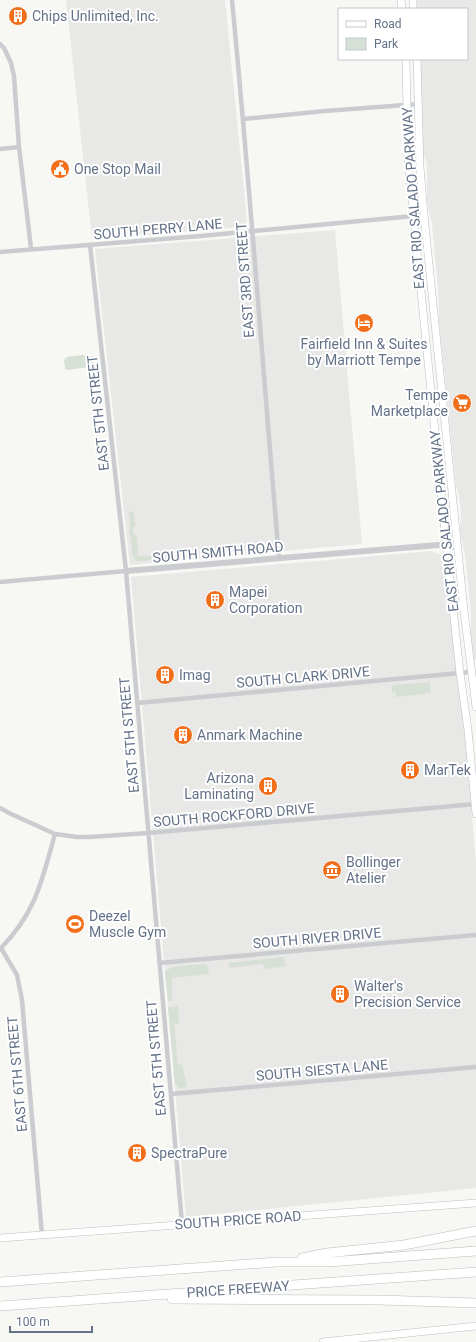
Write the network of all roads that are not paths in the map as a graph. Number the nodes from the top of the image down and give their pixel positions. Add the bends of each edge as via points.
1 (232, 0) edge
2 (0, 44) edge
3 (406, 60) edge
4 (417, 60) edge
5 (418, 104) junction
6 (406, 105) junction
7 (243, 119) junction
8 (19, 147) junction
9 (0, 149) edge
10 (424, 215) junction
11 (413, 216) junction
12 (253, 232) junction
13 (90, 246) junction
14 (31, 248) junction
15 (0, 252) edge
16 (457, 539) junction
17 (446, 544) junction
18 (438, 545) joint
19 (458, 547) junction
20 (279, 558) junction
21 (126, 571) junction
22 (0, 582) edge
23 (471, 672) junction
24 (460, 673) junction
25 (137, 703) junction
26 (476, 707) edge
27 (476, 804) edge
28 (0, 808) edge
29 (476, 814) edge
30 (148, 833) junction
31 (56, 834) junction
32 (476, 935) edge
33 (0, 948) edge
34 (159, 964) junction
35 (476, 1067) edge
36 (171, 1094) junction
37 (476, 1202) edge
38 (182, 1224) junction
39 (476, 1231) edge
40 (42, 1235) junction
41 (0, 1238) edge
42 (476, 1251) edge
43 (277, 1262) junction
44 (476, 1272) edge
45 (0, 1282) edge
46 (118, 1297) junction
47 (476, 1303) edge
48 (0, 1306) edge
49 (476, 1326) edge
50 (323, 1342) edge

1 - 7 street, EAST 3RD STREET
2 - 8 street via 13,72
3 - 6 main road, EAST RIO SALADO PARKWAY
4 - 5 main road, EAST RIO SALADO PARKWAY
5 - 6 street
5 - 10 main road, EAST RIO SALADO PARKWAY
6 - 7 street
6 - 11 main road, EAST RIO SALADO PARKWAY
7 - 12 street, EAST 3RD STREET
8 - 9 street
8 - 14 street
10 - 11 street, SOUTH PERRY LANE
10 - 16 main road, EAST RIO SALADO PARKWAY
11 - 12 street, SOUTH PERRY LANE
11 - 17 main road, EAST RIO SALADO PARKWAY
12 - 13 street, SOUTH PERRY LANE
12 - 20 street, EAST 3RD STREET
13 - 14 street, SOUTH PERRY LANE
13 - 21 street, EAST 5TH STREET
14 - 15 street, SOUTH PERRY LANE
16 - 17 street, SOUTH SMITH ROAD
16 - 19 main road, EAST RIO SALADO PARKWAY
17 - 18 street, SOUTH SMITH ROAD
17 - 19 street, SOUTH SMITH ROAD
17 - 24 main road, EAST RIO SALADO PARKWAY
18 - 20 street, SOUTH SMITH ROAD
19 - 23 main road, EAST RIO SALADO PARKWAY
20 - 21 street, SOUTH SMITH ROAD
21 - 22 street, SOUTH SMITH ROAD
21 - 25 street, EAST 5TH STREET
23 - 24 street, SOUTH CLARK DRIVE
23 - 26 main road, EAST RIO SALADO PARKWAY
24 - 25 street, SOUTH CLARK DRIVE
24 - 27 main road, EAST RIO SALADO PARKWAY
25 - 30 street, EAST 5TH STREET
27 - 29 main road, EAST RIO SALADO PARKWAY
27 - 30 street, SOUTH ROCKFORD DRIVE
28 - 31 street, SOUTH ROCKFORD DRIVE
30 - 31 street, SOUTH ROCKFORD DRIVE via 90,837
30 - 34 street, EAST 5TH STREET
31 - 33 street, EAST 6TH STREET via 36,898 24,920
32 - 34 street, SOUTH RIVER DRIVE
33 - 40 street, EAST 6TH STREET via 17,975 22,1000
34 - 36 street, EAST 5TH STREET
35 - 36 street, SOUTH SIESTA LANE
36 - 38 street, EAST 5TH STREET
37 - 38 main road, SOUTH PRICE ROAD
38 - 40 main road, SOUTH PRICE ROAD
39 - 43 highway via 419,1242
40 - 41 main road, SOUTH PRICE ROAD
42 - 43 highway, PRICE FREEWAY via 328,1262
43 - 45 highway, PRICE FREEWAY
44 - 46 highway, PRICE FREEWAY
46 - 47 highway
46 - 48 highway, PRICE FREEWAY
49 - 50 main road

